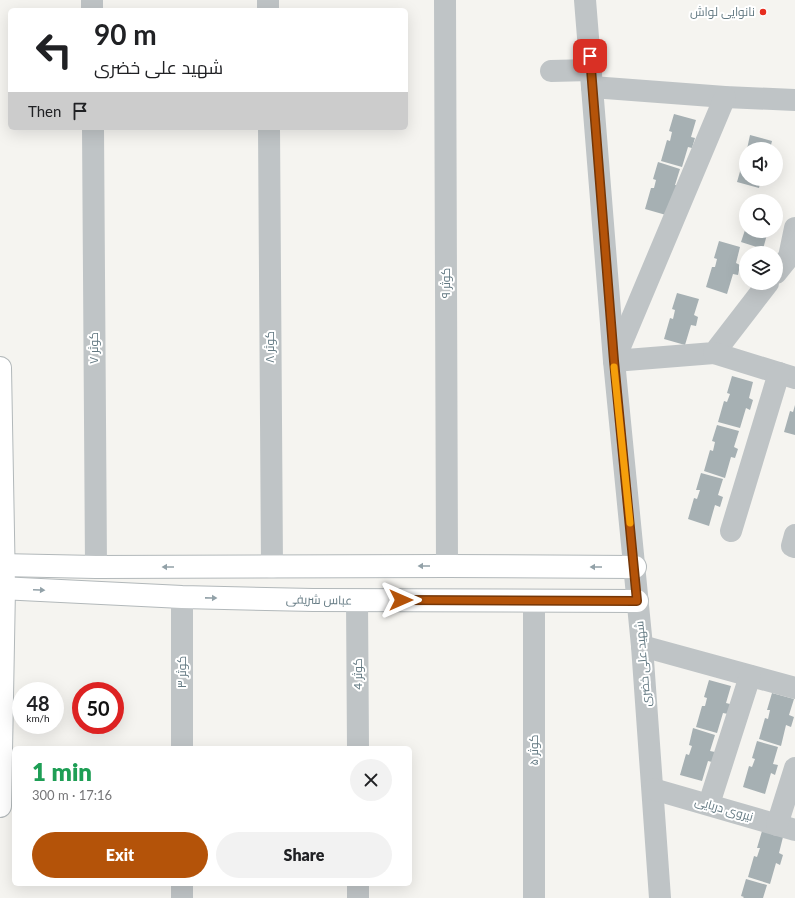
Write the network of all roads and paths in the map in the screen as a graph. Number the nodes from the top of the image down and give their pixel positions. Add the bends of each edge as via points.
1 (445, 0) edge
2 (585, 0) edge
3 (551, 71) dead end
4 (591, 78) junction
5 (725, 97) junction
6 (795, 100) edge
7 (93, 130) edge
8 (269, 130) edge
9 (795, 228) edge
10 (783, 264) edge
11 (763, 290) edge
12 (714, 353) junction
13 (614, 361) junction
14 (0, 368) edge
15 (787, 376) edge
16 (731, 531) dead end
17 (795, 535) edge
18 (795, 547) edge
19 (1, 564) edge
20 (314, 566) junction
21 (447, 566) junction
22 (96, 567) junction
23 (272, 567) junction
24 (634, 567) junction
25 (2, 588) edge
26 (182, 597) junction
27 (313, 600) junction
28 (357, 600) junction
29 (534, 601) junction
30 (637, 601) junction
31 (642, 646) junction
32 (750, 676) junction
33 (795, 688) edge
34 (182, 746) edge
35 (358, 746) edge
36 (795, 768) edge
37 (653, 789) junction
38 (710, 804) junction
39 (0, 806) edge
40 (786, 828) edge
41 (182, 886) edge
42 (358, 886) edge
43 (182, 898) edge
44 (358, 898) edge
45 (534, 898) edge
46 (660, 898) edge

1 - 21 street, کوثر ۹
2 - 4 street, شهید علی خضری
3 - 4 street
4 - 5 street
4 - 13 street, شهید علی خضری
5 - 6 street
5 - 13 street
7 - 22 street, کوثر ۷
8 - 23 street, کوثر ۸
9 - 10 street via 788,257
11 - 12 street
12 - 13 street
12 - 15 street
13 - 24 street, شهید علی خضری
14 - 19 main road
15 - 16 street
17 - 18 street via 792,546
19 - 22 main road
19 - 25 main road
21 -> 20 main road
20 - 23 main road
20 - 27 main road
24 -> 21 main road
23 -> 22 main road
24 - 30 street, شهید علی خضری
25 -> 26 main road, عباس شریفی
25 - 39 main road
26 -> 27 main road, عباس شریفی
26 - 34 street, کوثر ۳
27 - 28 main road, عباس شریفی
28 - 29 main road, عباس شریفی
28 - 35 street, کوثر 4
29 - 30 main road, عباس شریفی
29 - 45 street, کوثر ۵
30 - 31 street, شهید علی خضری
31 - 32 street
31 - 37 street, شهید علی خضری
32 - 33 street
32 - 38 street
36 - 40 street
37 - 38 street, نیروی دریایی
37 - 46 street, شهید علی خضری
38 - 40 street, نیروی دریایی
41 - 43 street
42 - 44 street

